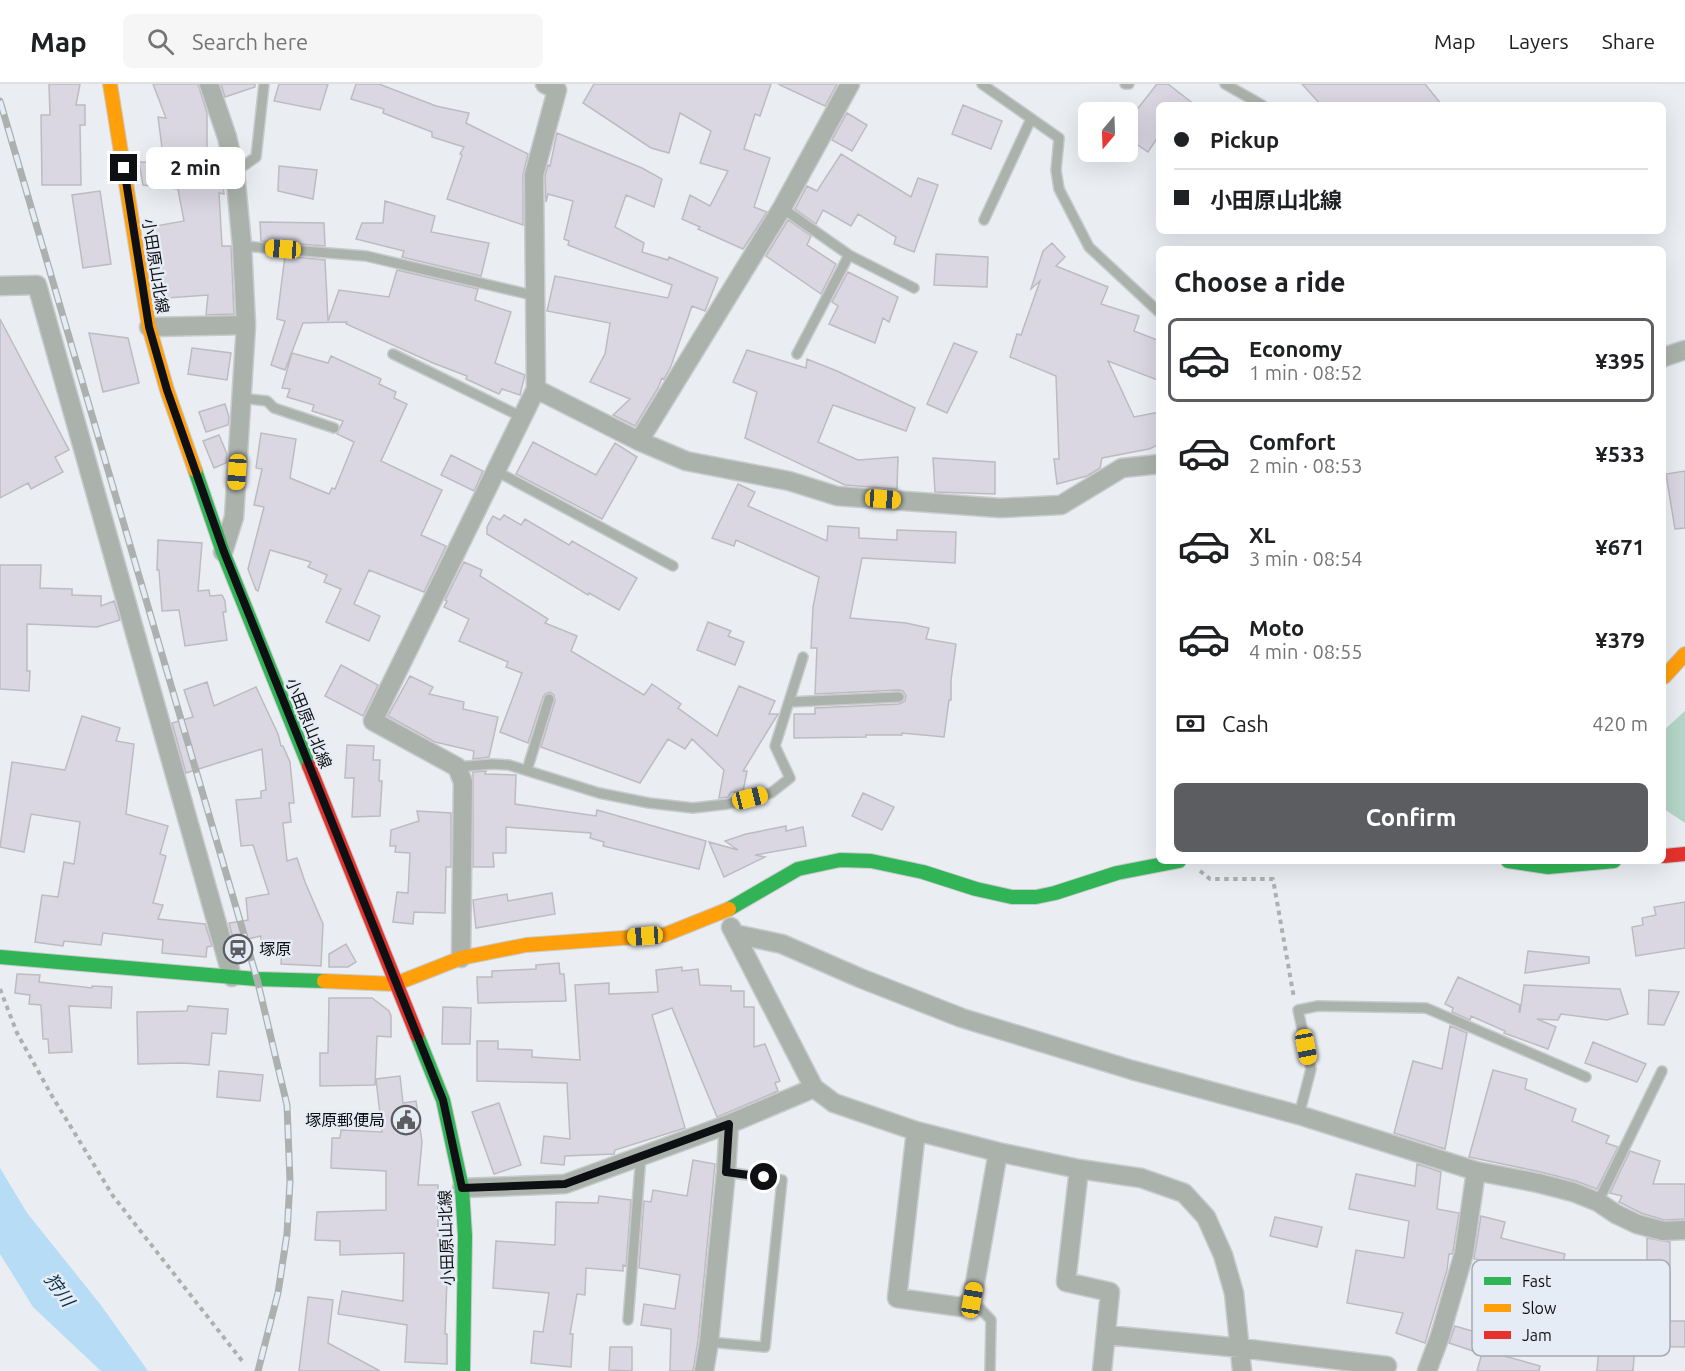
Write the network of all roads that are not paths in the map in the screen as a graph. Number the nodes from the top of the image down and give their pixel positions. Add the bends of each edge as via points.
1 (110, 84) edge
2 (208, 84) edge
3 (264, 84) edge
4 (545, 84) edge
5 (850, 84) edge
6 (982, 84) edge
7 (1225, 84) edge
8 (1257, 102) edge
9 (1031, 119) junction
10 (235, 172) junction
11 (782, 208) junction
12 (984, 220) dead end
13 (242, 246) junction
14 (849, 255) junction
15 (0, 286) edge
16 (914, 288) dead end
17 (536, 296) junction
18 (1156, 309) edge
19 (246, 325) junction
20 (149, 327) junction
21 (1685, 350) edge
22 (393, 354) dead end
23 (797, 354) dead end
24 (1666, 356) edge
25 (536, 389) junction
26 (242, 398) junction
27 (522, 417) junction
28 (334, 428) dead end
29 (639, 441) junction
30 (1156, 464) edge
31 (496, 471) junction
32 (224, 552) junction
33 (673, 566) dead end
34 (1685, 654) edge
35 (803, 657) dead end
36 (1666, 675) edge
37 (898, 697) dead end
38 (549, 699) dead end
39 (789, 702) junction
40 (457, 767) junction
41 (527, 770) junction
42 (1685, 854) edge
43 (1666, 856) edge
44 (1164, 864) edge
45 (1518, 864) edge
46 (1582, 864) edge
47 (722, 913) junction
48 (735, 934) junction
49 (0, 957) edge
50 (461, 958) junction
51 (232, 977) junction
52 (395, 984) junction
53 (1662, 1071) dead end
54 (1586, 1077) dead end
55 (814, 1088) junction
56 (1299, 1115) junction
57 (729, 1124) junction
58 (916, 1131) junction
59 (998, 1152) junction
60 (641, 1155) junction
61 (1079, 1169) junction
62 (1476, 1171) junction
63 (726, 1172) junction
64 (462, 1188) junction
65 (1598, 1202) junction
66 (1685, 1230) edge
67 (972, 1300) junction
68 (628, 1320) dead end
69 (1107, 1335) junction
70 (709, 1342) junction
71 (1241, 1348) junction
72 (1387, 1366) dead end
73 (463, 1371) edge
74 (704, 1371) edge
75 (990, 1371) edge
76 (1102, 1371) edge
77 (1242, 1371) edge
78 (1427, 1371) edge

1 - 20 street, 小田原山北線
2 - 10 street
3 - 10 lane via 256,157
4 - 17 street via 557,90 534,175
5 - 11 street
6 - 9 lane
7 - 8 lane
9 - 12 lane
9 - 18 lane via 1059,138 1059,189 1089,247
10 - 13 street
11 - 14 lane
11 - 29 street
13 - 17 lane via 366,256
13 - 19 street
14 - 16 lane
14 - 23 lane
15 - 51 street via 37,285
17 - 25 street
19 - 20 street
19 - 26 street
20 - 32 street, 小田原山北線
21 - 24 street
22 - 27 lane
25 - 27 street
25 - 29 street
26 - 28 lane via 267,401 274,408
26 - 32 street via 234,517
27 - 31 street
29 - 30 street via 686,461 837,496 1000,508 1061,505 1122,468
31 - 33 lane
31 - 40 street via 374,721
32 - 52 street, 小田原山北線
34 - 36 street
35 - 39 lane
37 - 39 lane
38 - 41 lane
39 - 41 lane via 775,747 790,778 771,793 693,808 599,793
40 - 41 lane via 492,764
40 - 50 street via 463,782
42 - 43 street
44 - 47 street via 1117,873 1055,893 1012,897 923,872 871,861 840,860 798,868
45 - 46 street
47 - 48 street
47 - 50 street via 664,935 526,945
48 - 55 street
48 - 56 street via 782,944 962,1018
49 - 51 street
50 - 52 street
51 - 52 street
52 - 64 street, 小田原山北線 via 443,1100
53 - 65 lane
54 - 56 lane via 1426,1008 1318,1006 1298,1010 1311,1069
55 - 57 street
55 - 58 street via 834,1103
56 - 62 street
57 - 60 street
57 - 63 street
58 - 59 street
58 - 67 street via 897,1298 960,1307
59 - 61 street
59 - 67 street
60 - 64 street via 565,1184
60 - 68 lane
61 - 69 street via 1066,1282 1110,1292
61 - 71 street via 1141,1179 1184,1193 1206,1218 1223,1255 1234,1293
62 - 65 street via 1538,1183
62 - 78 street via 1464,1253
63 - 70 street
63 - 70 lane via 782,1180 778,1226 765,1347
64 - 73 street, 小田原山北線
65 - 66 street via 1637,1224 1663,1231
67 - 75 lane via 991,1320
69 - 71 street
69 - 76 street
70 - 74 street
71 - 72 street
71 - 77 street

